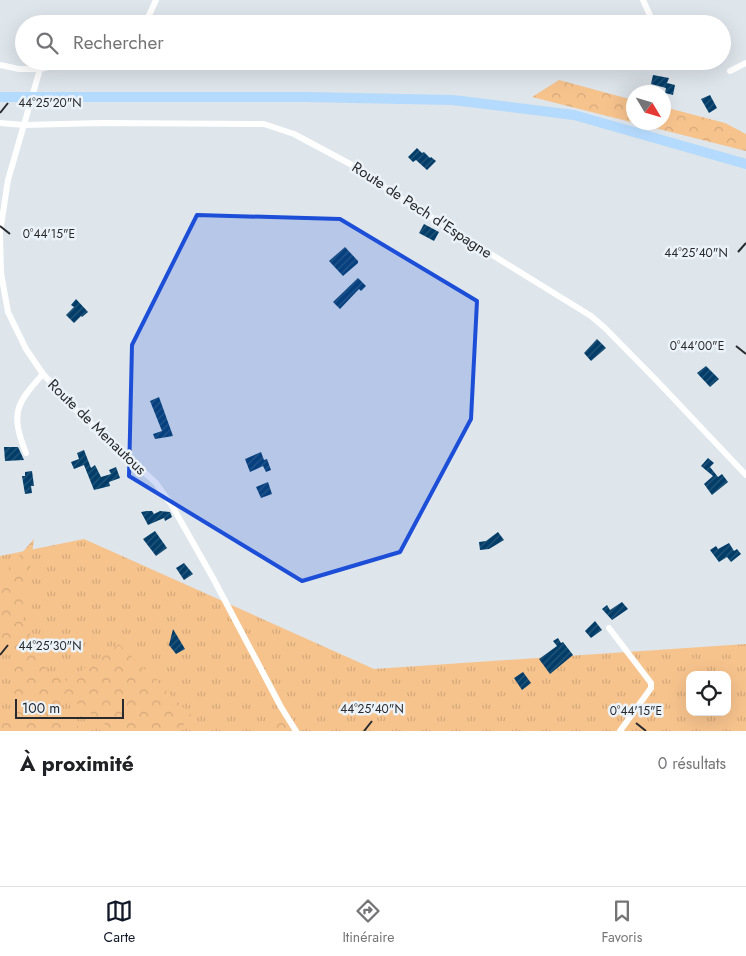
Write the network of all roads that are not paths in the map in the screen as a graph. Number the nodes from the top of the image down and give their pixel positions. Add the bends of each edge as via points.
1 (156, 0) edge
2 (643, 0) edge
3 (149, 15) edge
4 (650, 15) edge
5 (746, 63) edge
6 (0, 65) edge
7 (15, 67) edge
8 (40, 70) edge
9 (730, 71) dead end
10 (0, 98) edge
11 (0, 123) edge
12 (24, 125) junction
13 (746, 164) edge
14 (43, 374) junction
15 (26, 453) dead end
16 (746, 475) edge
17 (609, 628) dead end
18 (296, 731) edge
19 (620, 731) edge

1 - 3 street
2 - 4 street
5 - 9 street
6 - 7 street
8 - 12 street, Route de Menautous
10 - 13 main road via 453,100 574,115
11 - 12 street, Route de Pech d'Espagne
12 - 14 street, Route de Menautous via 8,180 0,232 1,273 8,312 26,350
12 - 16 street, Route de Pech d'Espagne via 264,124 294,134 352,165 606,328
14 - 15 street via 24,396 17,412
14 - 18 street, Route de Menautous via 75,409 156,483 166,497
17 - 19 street via 652,683

